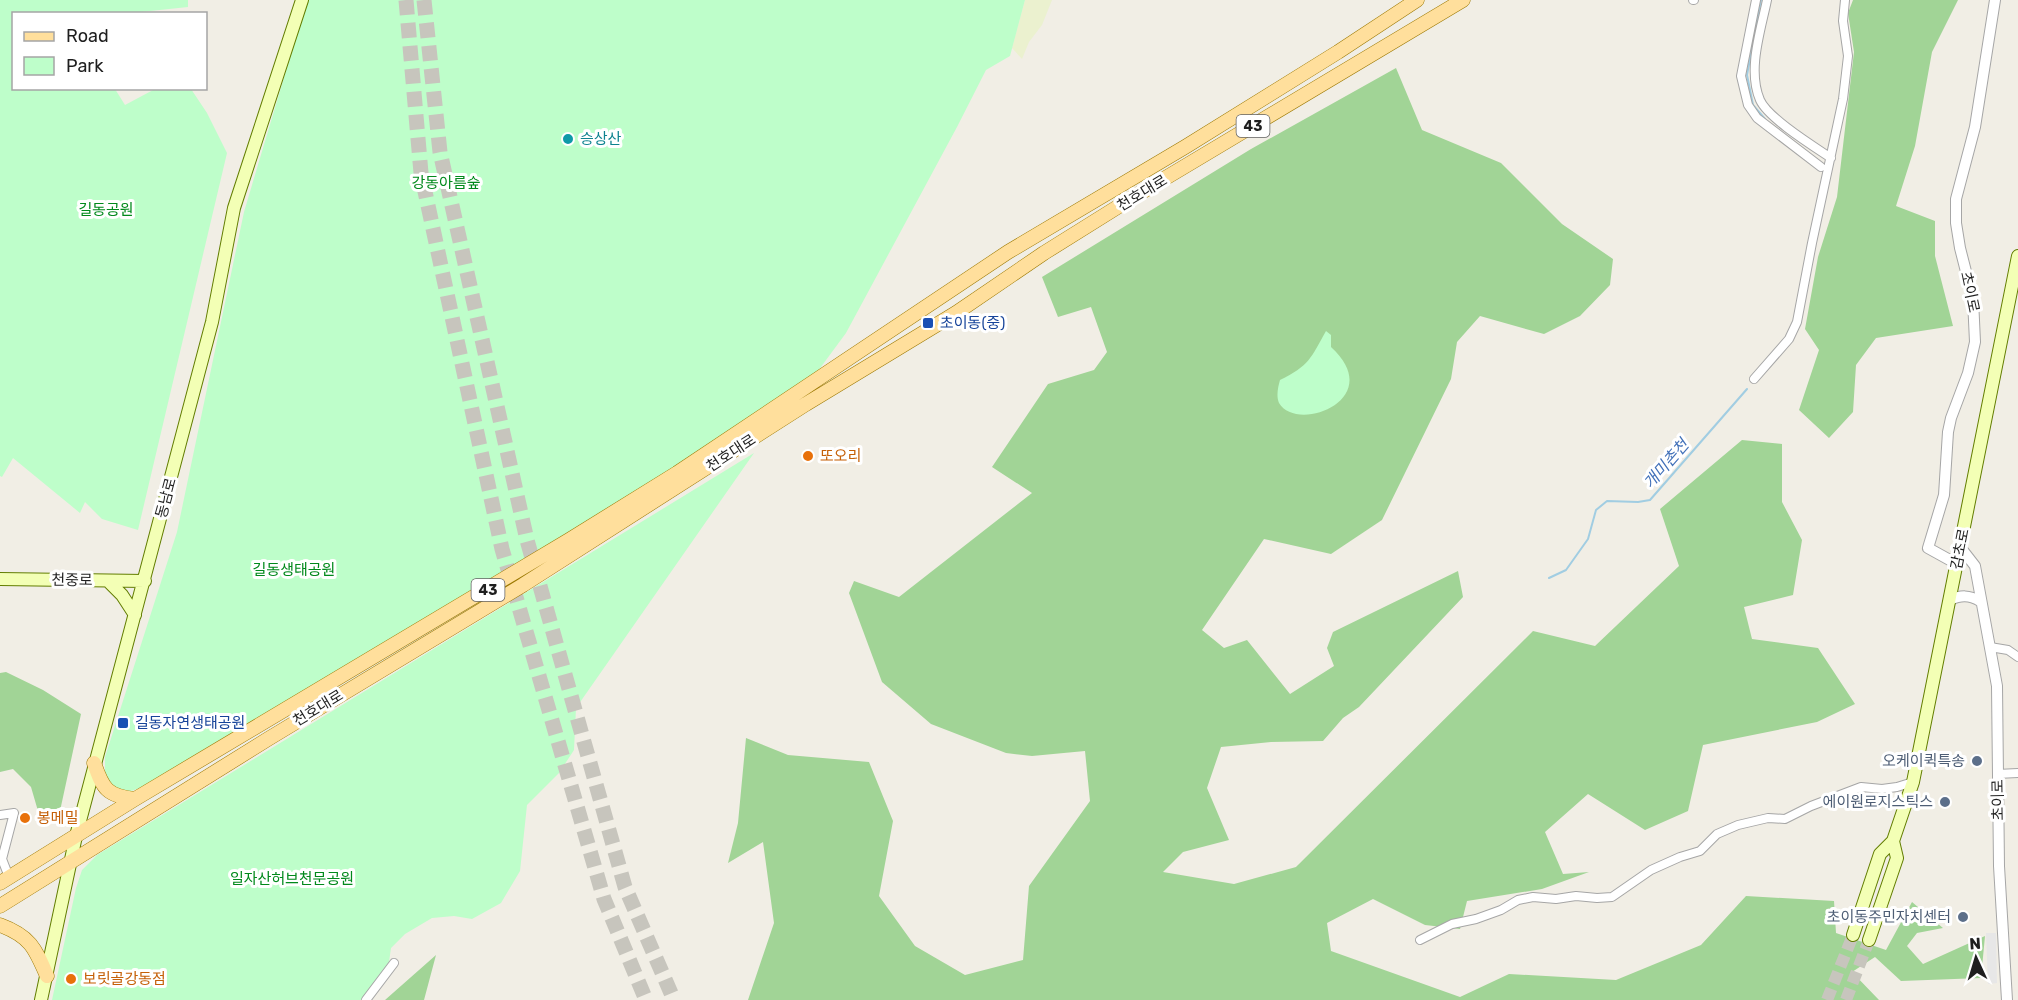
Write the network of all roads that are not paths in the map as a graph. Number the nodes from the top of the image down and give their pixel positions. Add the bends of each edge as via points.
1 (302, 0) edge
2 (1417, 0) edge
3 (1463, 0) edge
4 (1756, 0) edge
5 (1767, 0) edge
6 (1845, 0) edge
7 (1995, 0) edge
8 (1831, 158) junction
9 (1821, 167) dead end
10 (2018, 255) edge
11 (1754, 379) dead end
12 (1961, 548) junction
13 (1958, 564) junction
14 (0, 579) edge
15 (108, 581) junction
16 (145, 581) junction
17 (1950, 600) junction
18 (1980, 601) junction
19 (135, 615) junction
20 (1990, 647) junction
21 (2018, 657) edge
22 (94, 763) junction
23 (2018, 773) edge
24 (1997, 774) junction
25 (1913, 782) junction
26 (135, 799) junction
27 (0, 815) edge
28 (76, 836) junction
29 (1893, 841) junction
30 (70, 861) junction
31 (5, 880) edge
32 (0, 906) edge
33 (0, 925) edge
34 (1853, 935) tunnel mouth
35 (1420, 940) dead end
36 (1869, 940) tunnel mouth
37 (394, 963) dead end
38 (47, 976) junction
39 (41, 1000) edge
40 (366, 1000) edge
41 (2007, 1000) edge

1 - 16 main road, 동남로 via 234,208 212,322
2 - 26 main road, 천호대로 / 43 via 1185,147 1008,252 677,473
3 - 30 main road, 천호대로 / 43 via 1132,198 956,314 806,404 523,585
4 - 9 street via 1741,76 1748,105 1757,118
5 - 8 street via 1756,60 1761,102
6 - 8 street via 1843,21 1848,56
7 - 13 street, 초이로 via 1975,127 1956,199 1960,248 1974,299 1975,342 1951,418 1944,495 1928,548
8 - 11 street via 1797,322 1789,339
10 - 12 main road, 감초로
12 - 13 main road, 감초로
12 - 18 street, 초이로 via 1975,566
13 - 17 main road, 감초로
14 - 15 main road, 천중로
15 - 16 main road, 천중로
15 - 19 main road
16 - 19 main road, 동남로
17 - 18 street via 1968,596
17 - 25 main road, 감초로
18 - 20 street, 초이로
19 - 22 main road, 동남로
20 - 21 street via 2008,650
20 - 24 street, 초이로 via 1997,696
22 - 26 main road via 101,783 110,793
22 - 28 main road, 동남로
23 - 24 street
24 - 41 street, 초이로
25 - 29 main road, 감초로
25 - 35 street via 1882,789 1861,787 1785,819 1768,818 1738,825 1717,834 1700,851 1651,870 1612,897 1526,898 1476,919 1452,924
26 - 28 main road, 천호대로 / 43
27 - 31 street via 14,813 2,859
28 - 30 main road, 동남로
28 - 31 main road, 천호대로 / 43
29 - 34 main road, 감초로 via 1881,854
29 - 36 main road, 감초로 via 1897,858
30 - 32 main road, 천호대로 / 43
30 - 38 main road, 동남로
33 - 38 main road via 28,939
37 - 40 street
38 - 39 main road, 동남로

